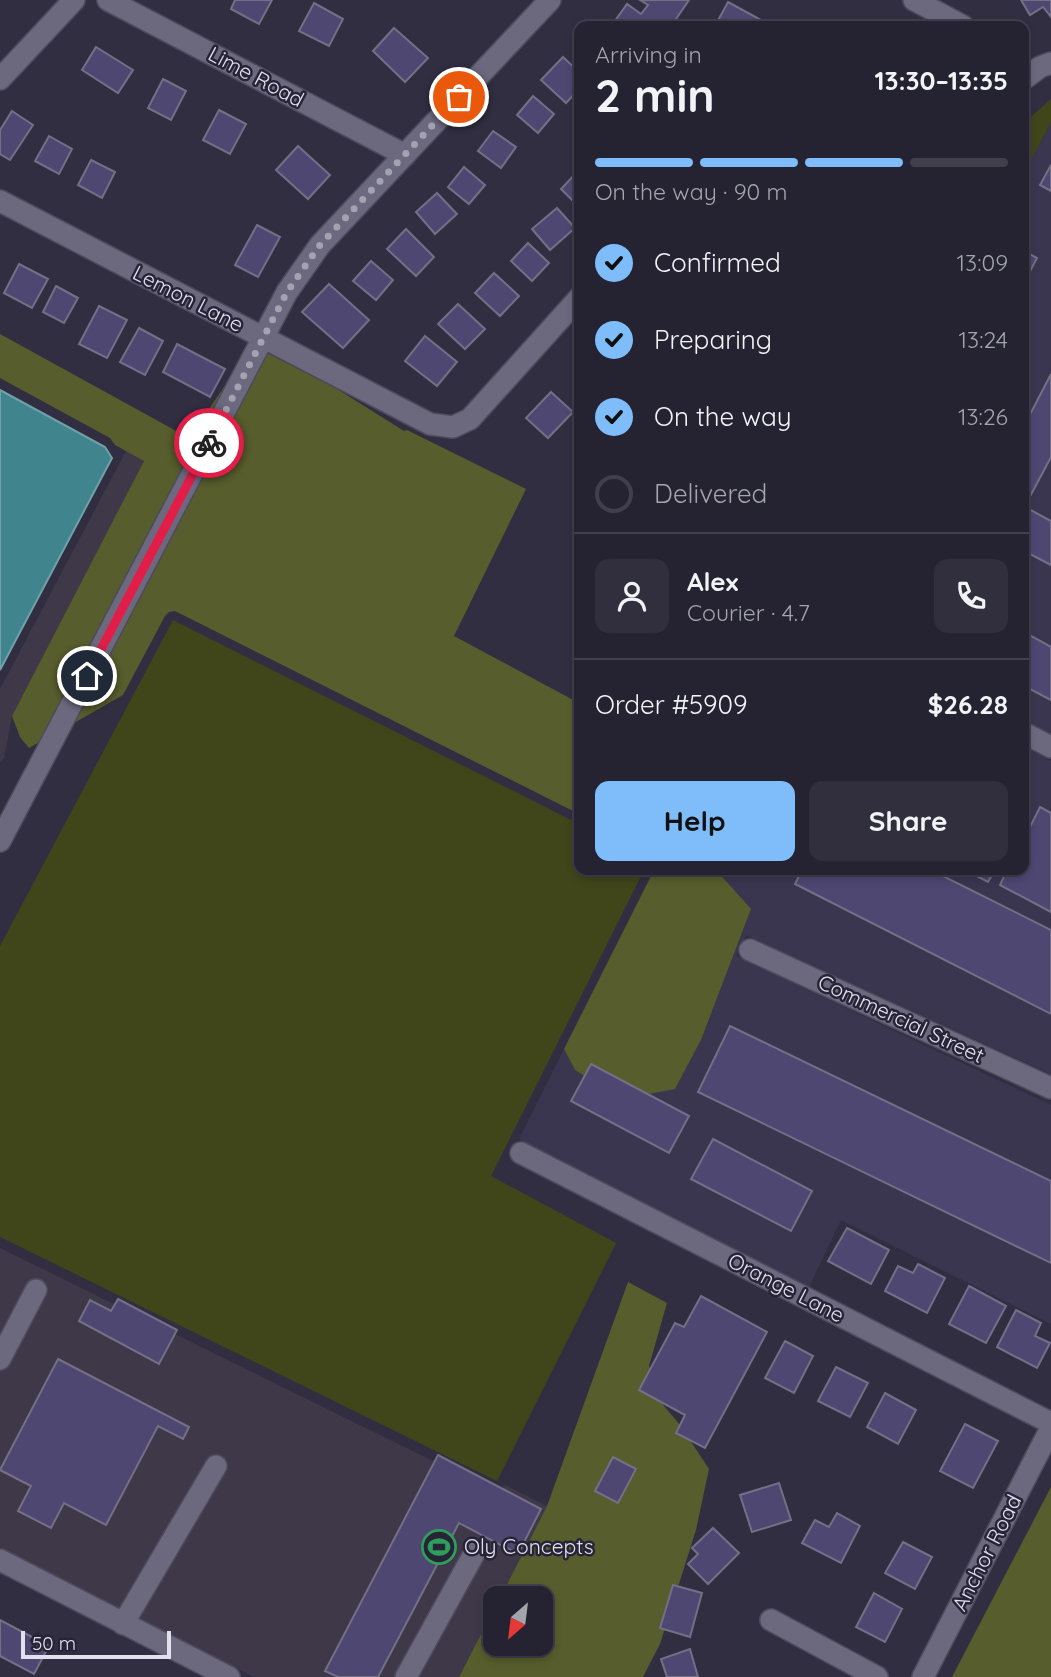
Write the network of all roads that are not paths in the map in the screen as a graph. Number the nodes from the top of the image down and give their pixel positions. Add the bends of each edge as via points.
1 (74, 0) edge
2 (108, 0) edge
3 (550, 0) edge
4 (914, 0) edge
5 (954, 21) edge
6 (0, 79) edge
7 (405, 155) junction
8 (0, 201) edge
9 (574, 304) edge
10 (264, 338) junction
11 (1029, 736) edge
12 (1051, 747) edge
13 (0, 841) edge
14 (750, 950) dead end
15 (1051, 1088) edge
16 (521, 1153) dead end
17 (36, 1290) dead end
18 (0, 1359) edge
19 (1051, 1426) edge
20 (216, 1466) dead end
21 (475, 1552) dead end
22 (0, 1560) edge
23 (771, 1620) dead end
24 (123, 1624) junction
25 (229, 1677) edge
26 (406, 1677) edge
27 (877, 1677) edge
28 (923, 1677) edge

1 - 6 street
2 - 7 street, Lime Road
3 - 7 street
4 - 5 street
7 - 10 street via 320,245 287,292
8 - 10 street, Lemon Lane
9 - 10 street, Lemon Lane via 470,419 453,427 430,424
10 - 13 street
11 - 12 street
14 - 15 street, Commercial Street
16 - 19 street, Orange Lane
17 - 18 street
19 - 28 street, Anchor Road
20 - 24 street
21 - 26 street
22 - 24 street
23 - 27 street
24 - 25 street

